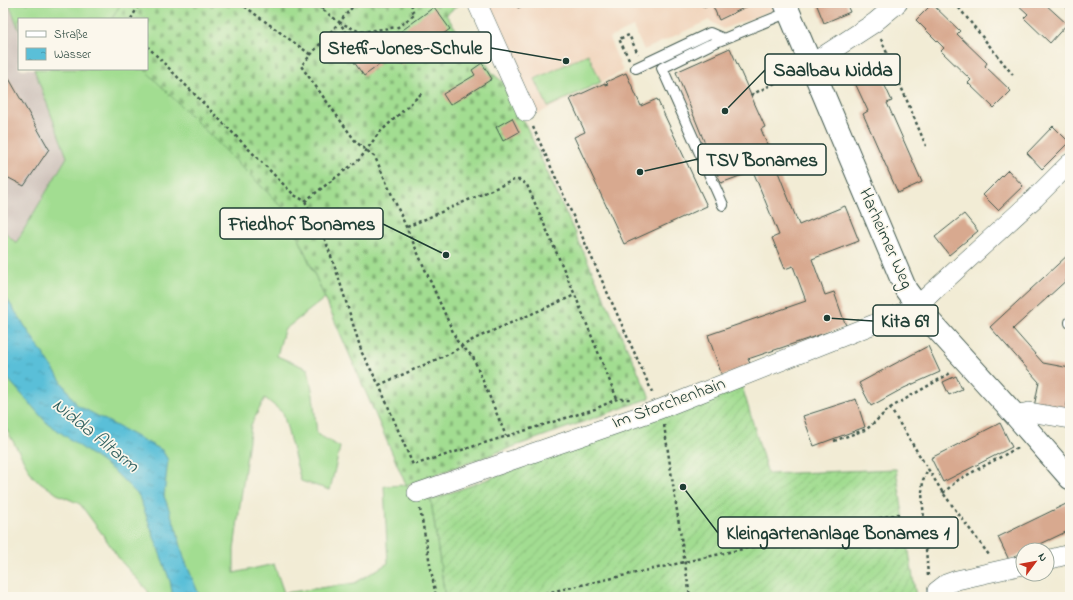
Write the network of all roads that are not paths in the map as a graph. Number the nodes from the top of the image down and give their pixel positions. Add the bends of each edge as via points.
1 (477, 3) edge
2 (898, 3) edge
3 (787, 7) edge
4 (724, 39) junction
5 (811, 64) junction
6 (636, 68) dead end
7 (526, 112) road end
8 (1070, 163) edge
9 (723, 205) dead end
10 (917, 306) junction
11 (1015, 415) junction
12 (1070, 419) edge
13 (1070, 478) edge
14 (417, 492) road end
15 (1070, 554) edge
16 (1055, 558) edge
17 (1015, 567) edge
18 (937, 594) edge

1 - 7 street
2 - 5 street via 874,23
3 - 4 lane
3 - 5 street, Harheimer Weg
4 - 6 lane via 710,33
4 - 9 lane via 662,68
5 - 10 street, Harheimer Weg via 906,290
8 - 10 street, Im Storchenhain
10 - 11 street, Harheimer Weg
10 - 14 street, Im Storchenhain via 660,409
11 - 12 street via 1029,412
11 - 13 street, Harheimer Weg
15 - 16 street
17 - 18 street via 957,580 946,584

